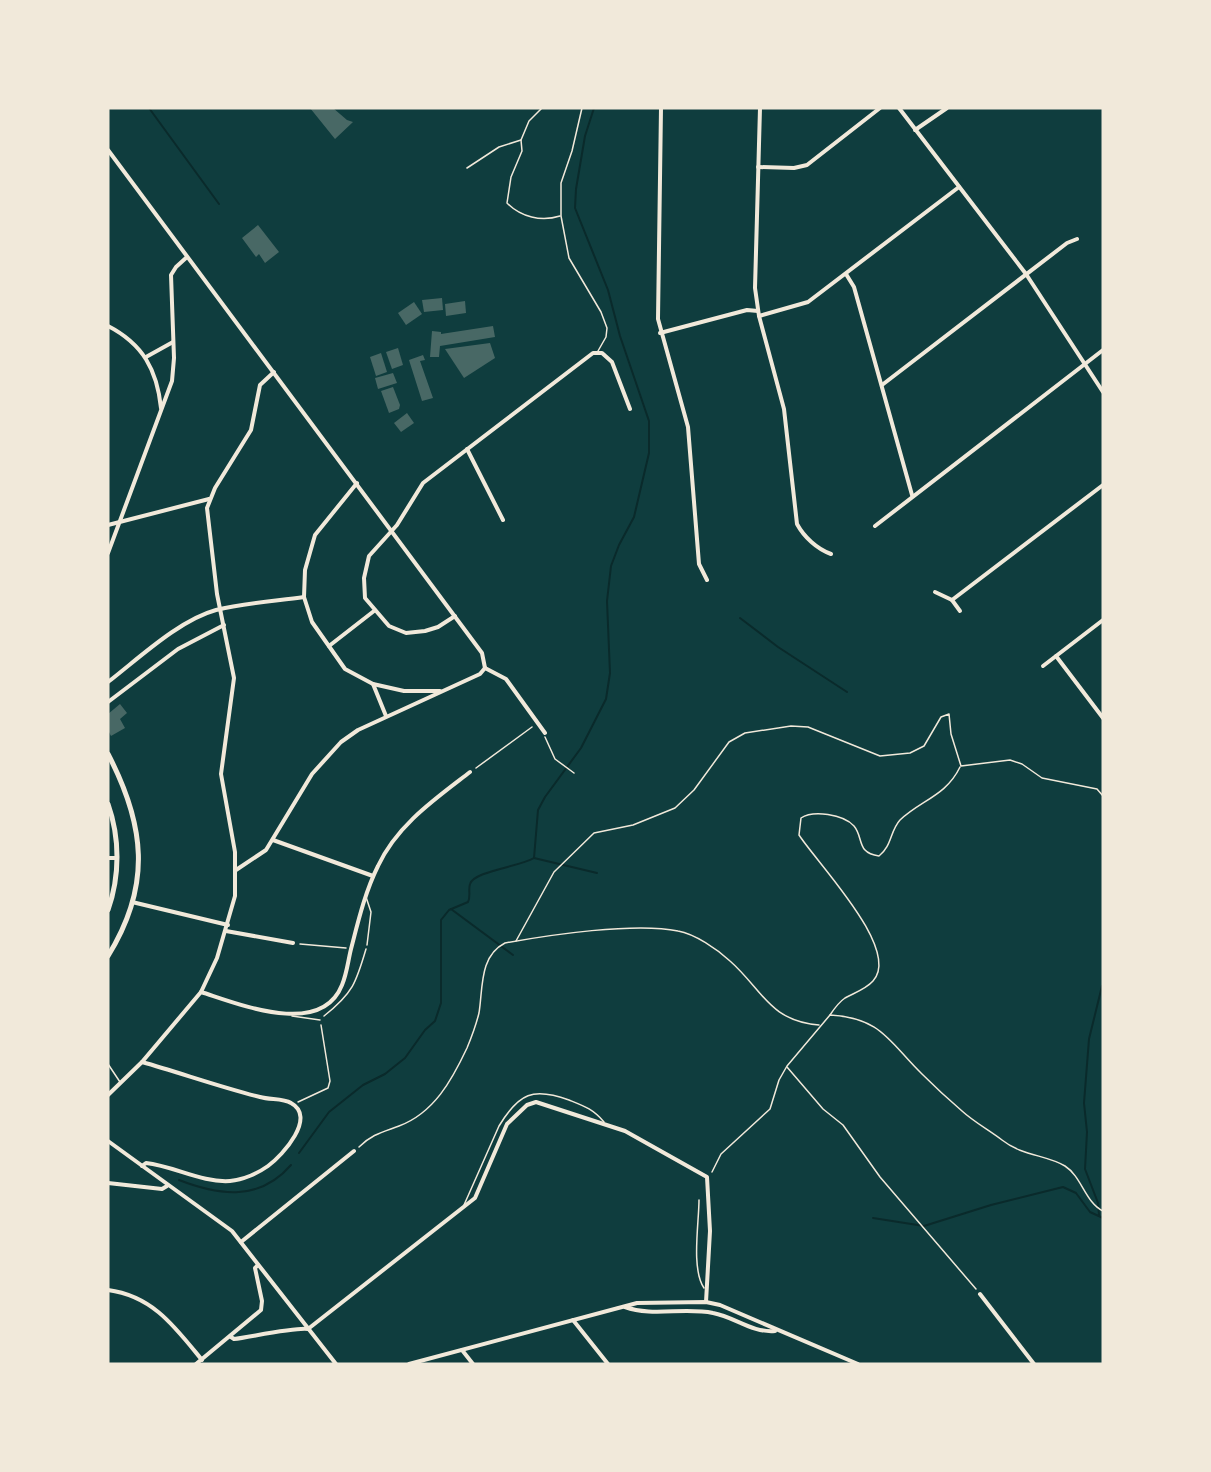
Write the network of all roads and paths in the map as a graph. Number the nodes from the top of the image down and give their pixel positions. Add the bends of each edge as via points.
1 (542, 108) edge
2 (582, 108) edge
3 (661, 108) edge
4 (760, 108) edge
5 (880, 108) edge
6 (899, 108) edge
7 (947, 108) edge
8 (915, 130) junction
9 (521, 140) junction
10 (109, 152) edge
11 (758, 167) junction
12 (467, 168) dead end
13 (959, 187) junction
14 (561, 216) junction
15 (1077, 239) dead end
16 (187, 257) junction
17 (846, 274) junction
18 (1026, 274) junction
19 (758, 311) junction
20 (759, 316) junction
21 (108, 326) edge
22 (660, 333) junction
23 (173, 342) junction
24 (1103, 350) edge
25 (597, 352) junction
26 (146, 357) junction
27 (1084, 364) junction
28 (274, 372) junction
29 (882, 385) junction
30 (1103, 392) edge
31 (161, 409) junction
32 (630, 409) dead end
33 (467, 449) junction
34 (357, 483) junction
35 (1103, 485) edge
36 (912, 495) junction
37 (209, 499) junction
38 (503, 520) dead end
39 (120, 521) junction
40 (108, 525) edge
41 (876, 526) dead end
42 (392, 531) junction
43 (108, 553) edge
44 (831, 554) dead end
45 (707, 580) dead end
46 (935, 592) dead end
47 (304, 597) junction
48 (952, 600) junction
49 (220, 609) junction
50 (374, 611) junction
51 (960, 611) dead end
52 (455, 616) junction
53 (1103, 620) edge
54 (224, 625) junction
55 (329, 646) junction
56 (1056, 656) junction
57 (1043, 666) dead end
58 (486, 668) junction
59 (108, 682) edge
60 (373, 684) junction
61 (444, 691) junction
62 (108, 702) edge
63 (386, 716) junction
64 (1103, 718) edge
65 (538, 723) junction
66 (545, 733) joint
67 (108, 754) edge
68 (961, 766) junction
69 (470, 772) joint
70 (574, 773) dead end
71 (1103, 796) edge
72 (108, 804) edge
73 (273, 840) junction
74 (108, 858) edge
75 (117, 858) junction
76 (236, 870) junction
77 (373, 876) junction
78 (366, 896) junction
79 (132, 902) junction
80 (108, 910) edge
81 (228, 925) junction
82 (226, 931) junction
83 (516, 941) junction
84 (293, 943) joint
85 (367, 945) joint
86 (351, 948) junction
87 (108, 956) edge
88 (201, 992) junction
89 (291, 1015) junction
90 (830, 1015) junction
91 (320, 1020) junction
92 (819, 1025) junction
93 (142, 1062) junction
94 (108, 1064) edge
95 (787, 1066) junction
96 (121, 1082) junction
97 (108, 1095) edge
98 (294, 1104) junction
99 (604, 1122) junction
100 (108, 1141) edge
101 (354, 1151) joint
102 (142, 1166) junction
103 (707, 1177) junction
104 (108, 1183) edge
105 (167, 1186) junction
106 (699, 1200) dead end
107 (1103, 1210) edge
108 (460, 1211) junction
109 (241, 1242) junction
110 (258, 1265) junction
111 (108, 1290) edge
112 (707, 1291) junction
113 (980, 1294) joint
114 (706, 1302) junction
115 (624, 1306) junction
116 (573, 1320) junction
117 (308, 1329) junction
118 (776, 1331) junction
119 (231, 1337) junction
120 (462, 1350) junction
121 (202, 1360) junction
122 (196, 1364) edge
123 (336, 1364) edge
124 (410, 1364) edge
125 (473, 1364) edge
126 (608, 1364) edge
127 (858, 1364) edge
128 (1034, 1364) edge

1 - 9 lane via 529,121
2 - 14 lane via 561,183
3 - 22 street
4 - 11 street
5 - 11 street via 807,165
6 - 8 street
7 - 8 street
8 - 13 street
9 - 12 lane via 499,147
9 - 14 lane via 522,151 507,203 514,211 533,218
10 - 16 street
11 - 19 street
13 - 17 street
13 - 18 street
14 - 25 lane via 569,258 607,327 606,338
15 - 18 street
16 - 23 street via 171,275
16 - 28 street
17 - 20 street via 808,302
17 - 29 street via 854,286
18 - 27 street
18 - 29 street
19 - 20 street
19 - 22 street via 747,310
20 - 44 street via 784,409 797,524 821,551
21 - 26 street via 131,340
22 - 45 street via 688,428 699,564
23 - 26 street
23 - 31 street via 174,374
24 - 27 street
25 - 32 street via 612,362
25 - 33 street
26 - 31 street via 158,384
27 - 30 street
27 - 36 street
28 - 34 street
28 - 37 street via 260,385 251,430
29 - 36 street
31 - 39 street
33 - 38 street
33 - 42 street via 423,483
34 - 42 street
34 - 47 street via 315,535 305,570
35 - 48 street
36 - 41 street
37 - 39 street
37 - 49 street via 207,518
39 - 40 street
39 - 43 street
42 - 50 street via 369,556 364,578 365,598
42 - 52 street
46 - 48 street
47 - 49 street
47 - 55 street via 312,622
48 - 51 street
49 - 54 street
49 - 59 street via 166,637
50 - 52 street via 389,626 406,633 438,627
50 - 55 street
52 - 58 street via 482,653
53 - 56 street
54 - 62 street via 178,650
54 - 76 street via 234,687 220,774
55 - 60 street via 349,673
56 - 57 street
56 - 64 street
58 - 61 street
58 - 65 street via 506,679
60 - 61 street via 404,691
60 - 63 street
61 - 63 street
63 - 73 street via 341,742 312,774
65 - 66 street
65 - 69 path
66 - 70 path via 546,744 555,759
67 - 79 main road via 128,794 136,828 138,869
68 - 71 path via 1010,760 1042,778 1097,789
68 - 83 path via 949,714 940,717 924,746 892,756 873,754 808,727 745,734 729,742 694,790 675,808 633,825 594,832 554,872
68 - 90 path via 942,791 894,827 888,847 879,856 861,845 856,828 849,822 817,813 801,818 799,835 853,906 876,942 879,956 879,971 873,981 842,999
69 - 77 street via 415,816
72 - 75 main road
73 - 76 street via 266,850
73 - 77 street
74 - 75 street
75 - 80 main road
76 - 81 street
77 - 78 street
78 - 85 lane via 371,912
78 - 86 street
79 - 81 street
79 - 87 main road
81 - 82 street
82 - 84 street
82 - 88 street
83 - 92 path via 620,930 681,931 731,961 776,1011 803,1024
83 - 101 path via 497,947 489,959 475,1027 439,1096 417,1117 373,1134
84 - 86 path
85 - 91 path via 356,983 347,998
86 - 89 street via 342,987 334,998 311,1011
88 - 89 street
88 - 93 street
89 - 91 lane
90 - 92 path
90 - 107 path via 881,1030 963,1113 1016,1149 1066,1167
91 - 98 path via 328,1088
92 - 95 path
93 - 96 street
93 - 98 street
94 - 96 lane
95 - 103 path via 770,1109 721,1154
95 - 113 path via 823,1109 843,1125 880,1177
96 - 97 street
98 - 102 street via 301,1125 283,1152 251,1175 231,1181 214,1180 164,1165
99 - 103 street
99 - 108 street via 543,1102 527,1105 507,1124 475,1198
99 - 108 lane via 592,1108 551,1094 529,1094 499,1125
100 - 102 street
101 - 109 street
102 - 105 street
103 - 112 street
104 - 105 street via 162,1189
105 - 109 street via 217,1219
106 - 112 lane via 698,1265 700,1282
108 - 117 street
109 - 110 street
110 - 117 street
110 - 119 street via 255,1268 261,1310
111 - 121 street via 138,1297 154,1307
112 - 114 street
113 - 128 street
114 - 115 street
114 - 118 street via 731,1309
115 - 116 street
115 - 118 street via 636,1311 705,1311 763,1332
116 - 120 street
116 - 126 street
117 - 119 street
117 - 123 street
118 - 127 street
119 - 121 street
120 - 124 street
120 - 125 street
121 - 122 street

